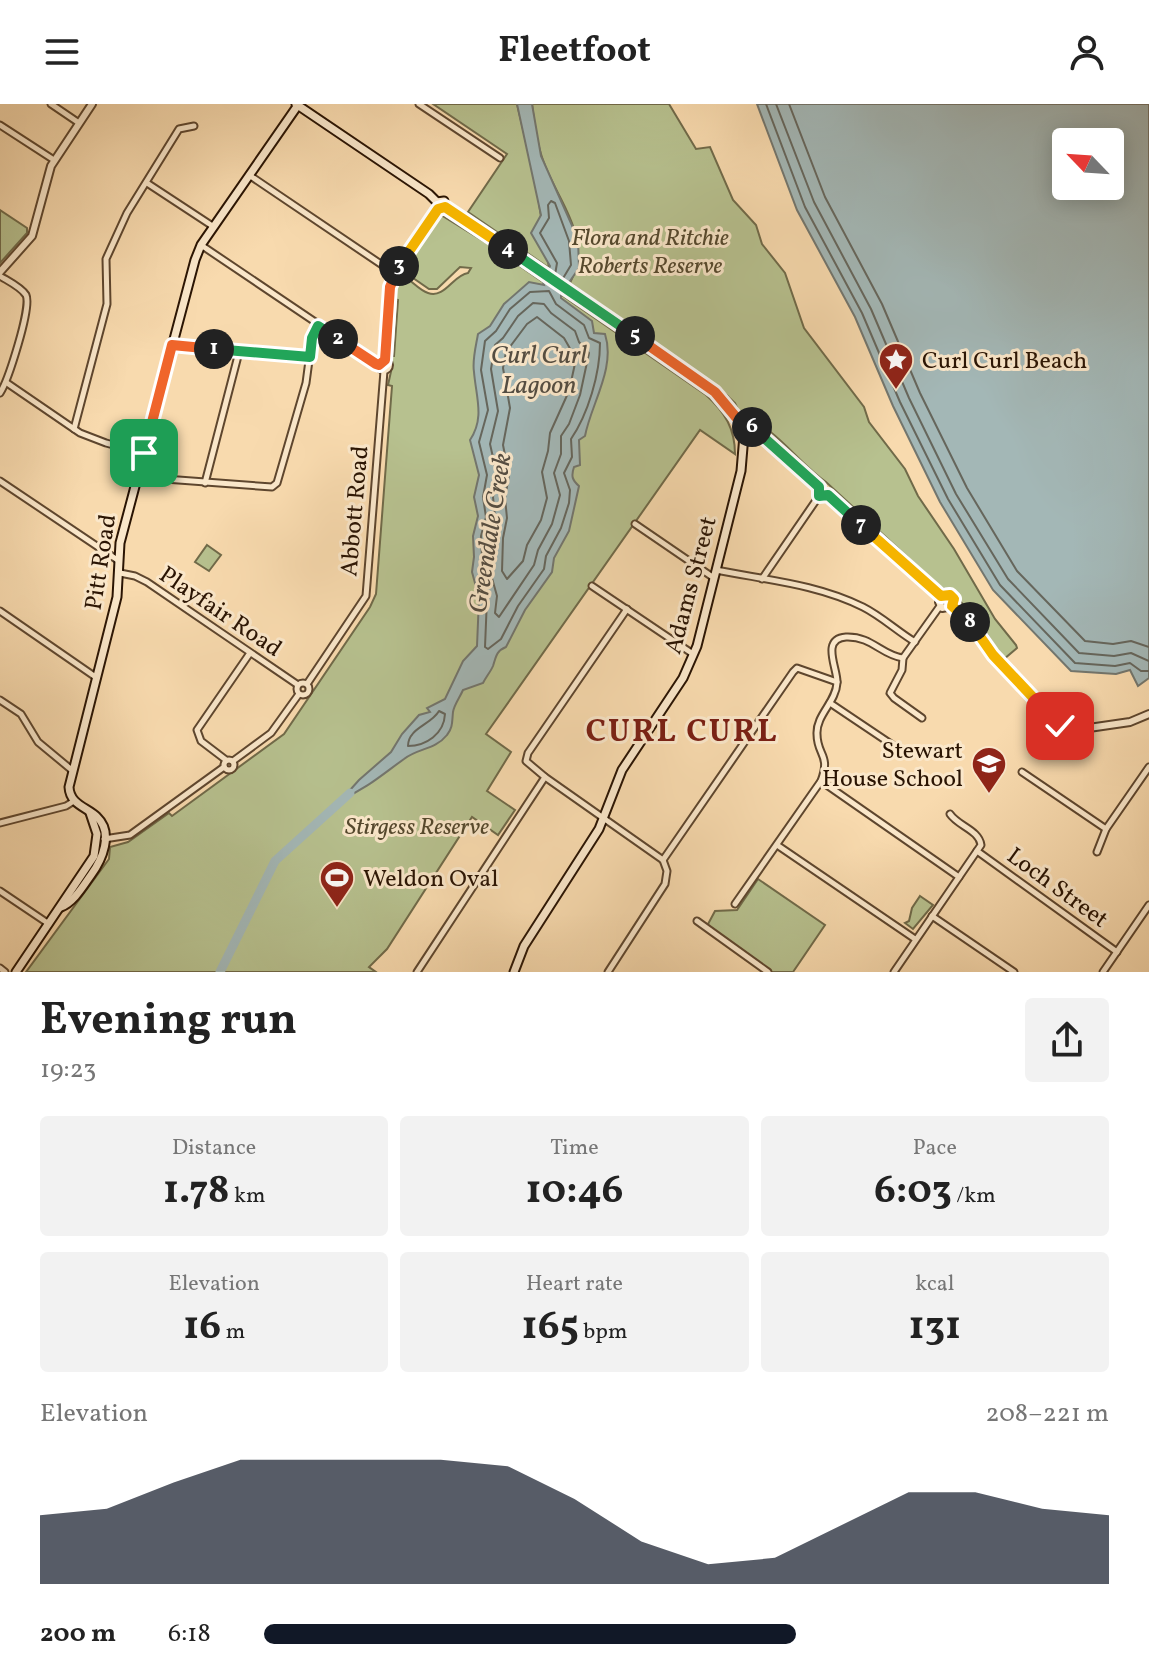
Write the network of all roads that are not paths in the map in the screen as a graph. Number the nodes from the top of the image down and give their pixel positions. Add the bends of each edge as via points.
1 (51, 104) edge
2 (92, 104) edge
3 (298, 104) edge
4 (419, 104) edge
5 (79, 123) junction
6 (0, 125) edge
7 (194, 126) dead end
8 (500, 158) dead end
9 (54, 160) junction
10 (249, 175) junction
11 (147, 183) junction
12 (440, 206) junction
13 (214, 227) junction
14 (201, 245) junction
15 (394, 273) junction
16 (0, 274) edge
17 (318, 326) junction
18 (172, 345) junction
19 (239, 352) junction
20 (310, 357) junction
21 (385, 360) junction
22 (379, 365) junction
23 (384, 371) junction
24 (7, 383) junction
25 (0, 393) edge
26 (740, 422) junction
27 (74, 429) junction
28 (753, 429) junction
29 (744, 435) junction
30 (144, 453) junction
31 (138, 477) junction
32 (0, 481) edge
33 (205, 483) junction
34 (819, 487) junction
35 (828, 495) junction
36 (819, 496) junction
37 (635, 524) dead end
38 (120, 561) junction
39 (120, 573) junction
40 (715, 574) junction
41 (762, 579) junction
42 (592, 586) dead end
43 (941, 596) junction
44 (940, 606) junction
45 (952, 606) junction
46 (627, 609) junction
47 (0, 611) edge
48 (915, 642) junction
49 (250, 653) junction
50 (694, 655) junction
51 (903, 658) junction
52 (97, 678) junction
53 (837, 682) junction
54 (307, 684) junction
55 (298, 685) junction
56 (299, 694) junction
57 (0, 700) edge
58 (830, 703) junction
59 (1149, 714) edge
60 (922, 718) dead end
61 (897, 748) dead end
62 (230, 761) junction
63 (1149, 767) edge
64 (73, 771) junction
65 (1022, 772) dead end
66 (545, 777) junction
67 (821, 781) junction
68 (74, 801) junction
69 (950, 814) dead end
70 (604, 819) junction
71 (0, 823) edge
72 (1106, 829) junction
73 (101, 839) junction
74 (777, 845) junction
75 (977, 851) junction
76 (1097, 852) dead end
77 (663, 860) junction
78 (959, 877) junction
79 (0, 891) edge
80 (735, 904) dead end
81 (1149, 905) edge
82 (932, 916) junction
83 (697, 921) dead end
84 (49, 925) junction
85 (915, 939) junction
86 (1117, 952) junction
87 (0, 968) edge
88 (5, 972) edge
89 (16, 972) edge
90 (417, 972) edge
91 (514, 972) edge
92 (608, 972) edge
93 (768, 972) edge
94 (894, 972) edge
95 (1014, 972) edge
96 (1102, 972) edge

1 - 5 street
2 - 5 street
3 - 10 main road, Pitt Road
3 - 12 main road
4 - 8 street
5 - 9 street
6 - 9 street
7 - 11 street via 179,129
9 - 16 street via 32,236
10 - 13 main road, Pitt Road
10 - 15 street
11 - 13 street
11 - 27 street via 106,259 107,304
12 - 15 street, Abbott Road
12 - 26 main road via 715,392
13 - 14 main road, Pitt Road
14 - 17 street
14 - 18 main road, Pitt Road
15 - 21 street, Abbott Road
16 - 24 street via 22,291 28,303
17 - 20 street
17 - 22 street
18 - 19 street
18 - 30 main road, Pitt Road
19 - 20 street
19 - 33 street
20 - 33 street via 277,483
21 - 22 street
21 - 23 street, Abbott Road via 390,365
22 - 23 street
23 - 54 street, Abbott Road via 366,596
24 - 25 street
24 - 27 street
26 - 28 main road via 750,422
26 - 29 main road via 738,431
27 - 30 street
28 - 29 main road
28 - 34 street
29 - 40 main road, Adams Street via 741,471
30 - 31 main road, Pitt Road
31 - 33 street
31 - 38 main road, Pitt Road
32 - 38 street
34 - 35 street via 827,486
34 - 36 street
35 - 36 street
35 - 43 street
36 - 41 street
37 - 40 street
38 - 39 main road, Pitt Road
39 - 49 street, Playfair Road via 147,582
39 - 52 main road, Pitt Road
40 - 41 street
40 - 50 main road, Adams Street
41 - 48 street via 846,599
42 - 46 street
43 - 44 street
43 - 45 street via 950,595
44 - 45 street
44 - 48 street
45 - 59 street via 1063,728 1130,722
46 - 50 street
46 - 66 street via 528,753 526,761
47 - 52 street
48 - 51 street
49 - 55 street, Playfair Road
49 - 62 street via 197,733
50 - 70 main road, Adams Street via 622,770
51 - 53 street via 871,641 840,638 830,652
51 - 60 street via 890,693
52 - 64 main road, Pitt Road
53 - 58 street
53 - 77 street via 805,669 793,672
54 - 55 street
54 - 56 street, Abbott Road via 308,693
55 - 56 street
56 - 62 street, Abbott Road via 271,733
57 - 64 street via 21,714 38,742
58 - 61 street
58 - 67 street via 816,737 826,766
62 - 73 street, Abbott Road via 232,769 224,767 130,835
63 - 72 street
64 - 68 main road, Pitt Road via 69,791
65 - 72 street
66 - 70 street
66 - 90 street
67 - 74 street
67 - 78 street
68 - 71 street
68 - 73 main road via 100,821
69 - 75 street via 981,839
70 - 77 street
70 - 91 main road, Adams Street via 524,946
72 - 76 street
73 - 84 main road via 104,850 95,869
74 - 80 street
74 - 85 street
75 - 78 street
75 - 86 street, Loch Street
77 - 92 street via 665,884
78 - 82 street
79 - 84 street
81 - 86 street
82 - 85 street
82 - 95 street
83 - 93 street
84 - 89 main road
85 - 94 street
86 - 96 street
87 - 88 street

